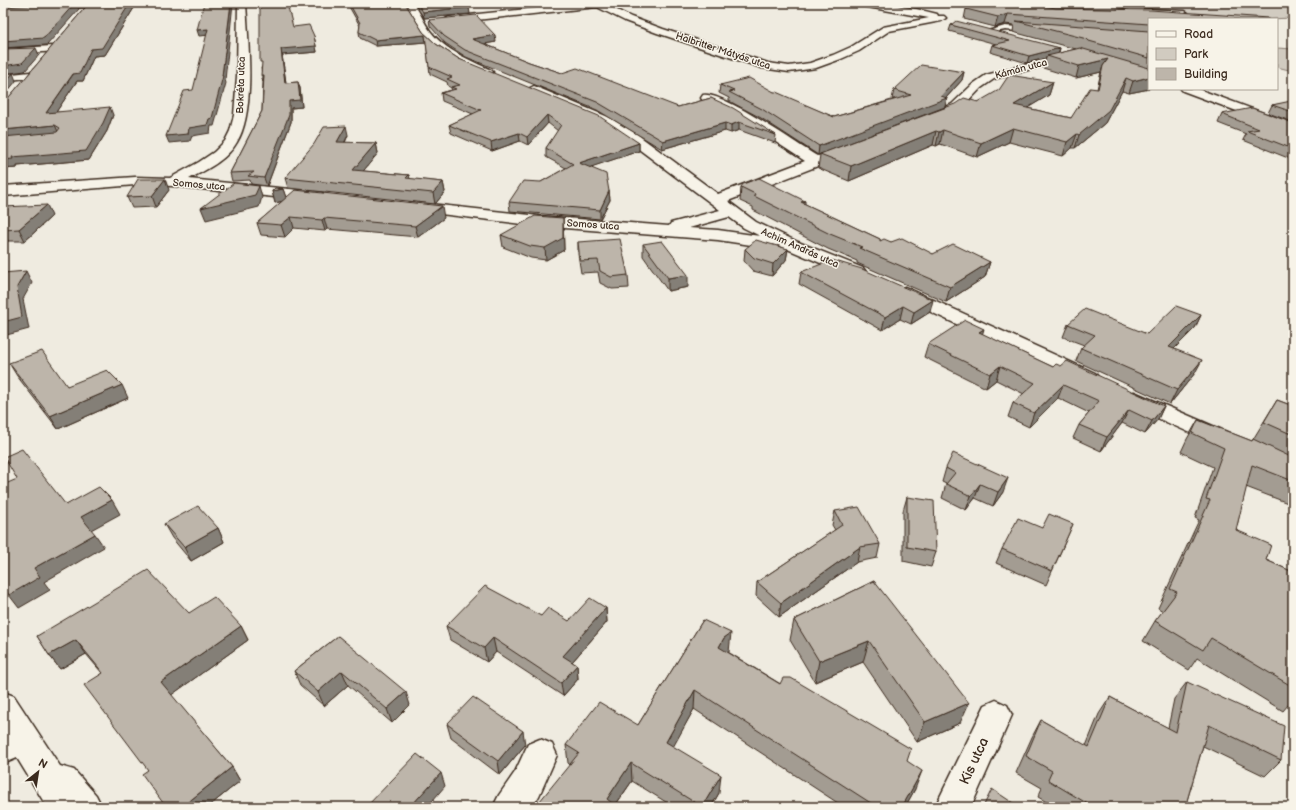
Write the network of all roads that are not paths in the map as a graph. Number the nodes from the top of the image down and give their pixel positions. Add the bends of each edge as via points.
1 (92, 3) edge
2 (242, 3) edge
3 (408, 3) edge
4 (614, 3) edge
5 (862, 3) edge
6 (599, 4) edge
7 (890, 5) edge
8 (3, 10) edge
9 (1102, 12) edge
10 (1192, 13) edge
11 (80, 15) edge
12 (443, 21) edge
13 (988, 30) joint
14 (1035, 31) edge
15 (1028, 41) edge
16 (1057, 48) edge
17 (3, 52) edge
18 (30, 75) junction
19 (3, 78) edge
20 (21, 86) edge
21 (1190, 90) edge
22 (707, 98) edge
23 (925, 121) edge
24 (1293, 128) edge
25 (859, 146) edge
26 (816, 162) junction
27 (173, 182) junction
28 (3, 191) edge
29 (337, 199) edge
30 (717, 200) junction
31 (399, 206) edge
32 (730, 212) junction
33 (658, 230) junction
34 (792, 246) junction
35 (870, 278) edge
36 (892, 287) edge
37 (1100, 384) edge
38 (1122, 394) edge
39 (1236, 445) edge
40 (3, 706) edge
41 (996, 715) dead end
42 (12, 742) edge
43 (540, 755) dead end
44 (67, 807) edge
45 (84, 807) edge
46 (511, 807) edge
47 (953, 807) edge

1 - 8 street
1 - 11 street
2 - 27 street, Bokréta utca via 242,106 239,123 232,141 224,150
3 - 30 street, Achim András utca via 424,23 429,36 465,63 604,120
4 - 6 street
5 - 7 street
6 - 7 street, Halbritter Mátyás utca via 660,31 766,66 789,69 812,66 837,57 886,30 945,19
6 - 12 street
9 - 10 lane via 1130,9
13 - 14 lane via 1005,28
13 - 15 street
16 - 23 street, Kámán utca via 1082,55 990,77 956,107
17 - 18 street via 54,46
18 - 19 street
18 - 20 street
21 - 24 street
22 - 26 street via 737,111
25 - 26 street
26 - 30 street
27 - 28 street, Somos utca via 136,181
27 - 29 street, Somos utca
30 - 32 street, Achim András utca
31 - 33 street, Somos utca via 539,221
32 - 33 street, Somos utca
32 - 34 street, Achim András utca
33 - 34 street, Somos utca via 718,235
34 - 35 street, Achim András utca
36 - 37 street
38 - 39 street
40 - 42 street
41 - 47 street, Kis utca
42 - 44 street
42 - 45 street
43 - 46 street via 527,784

